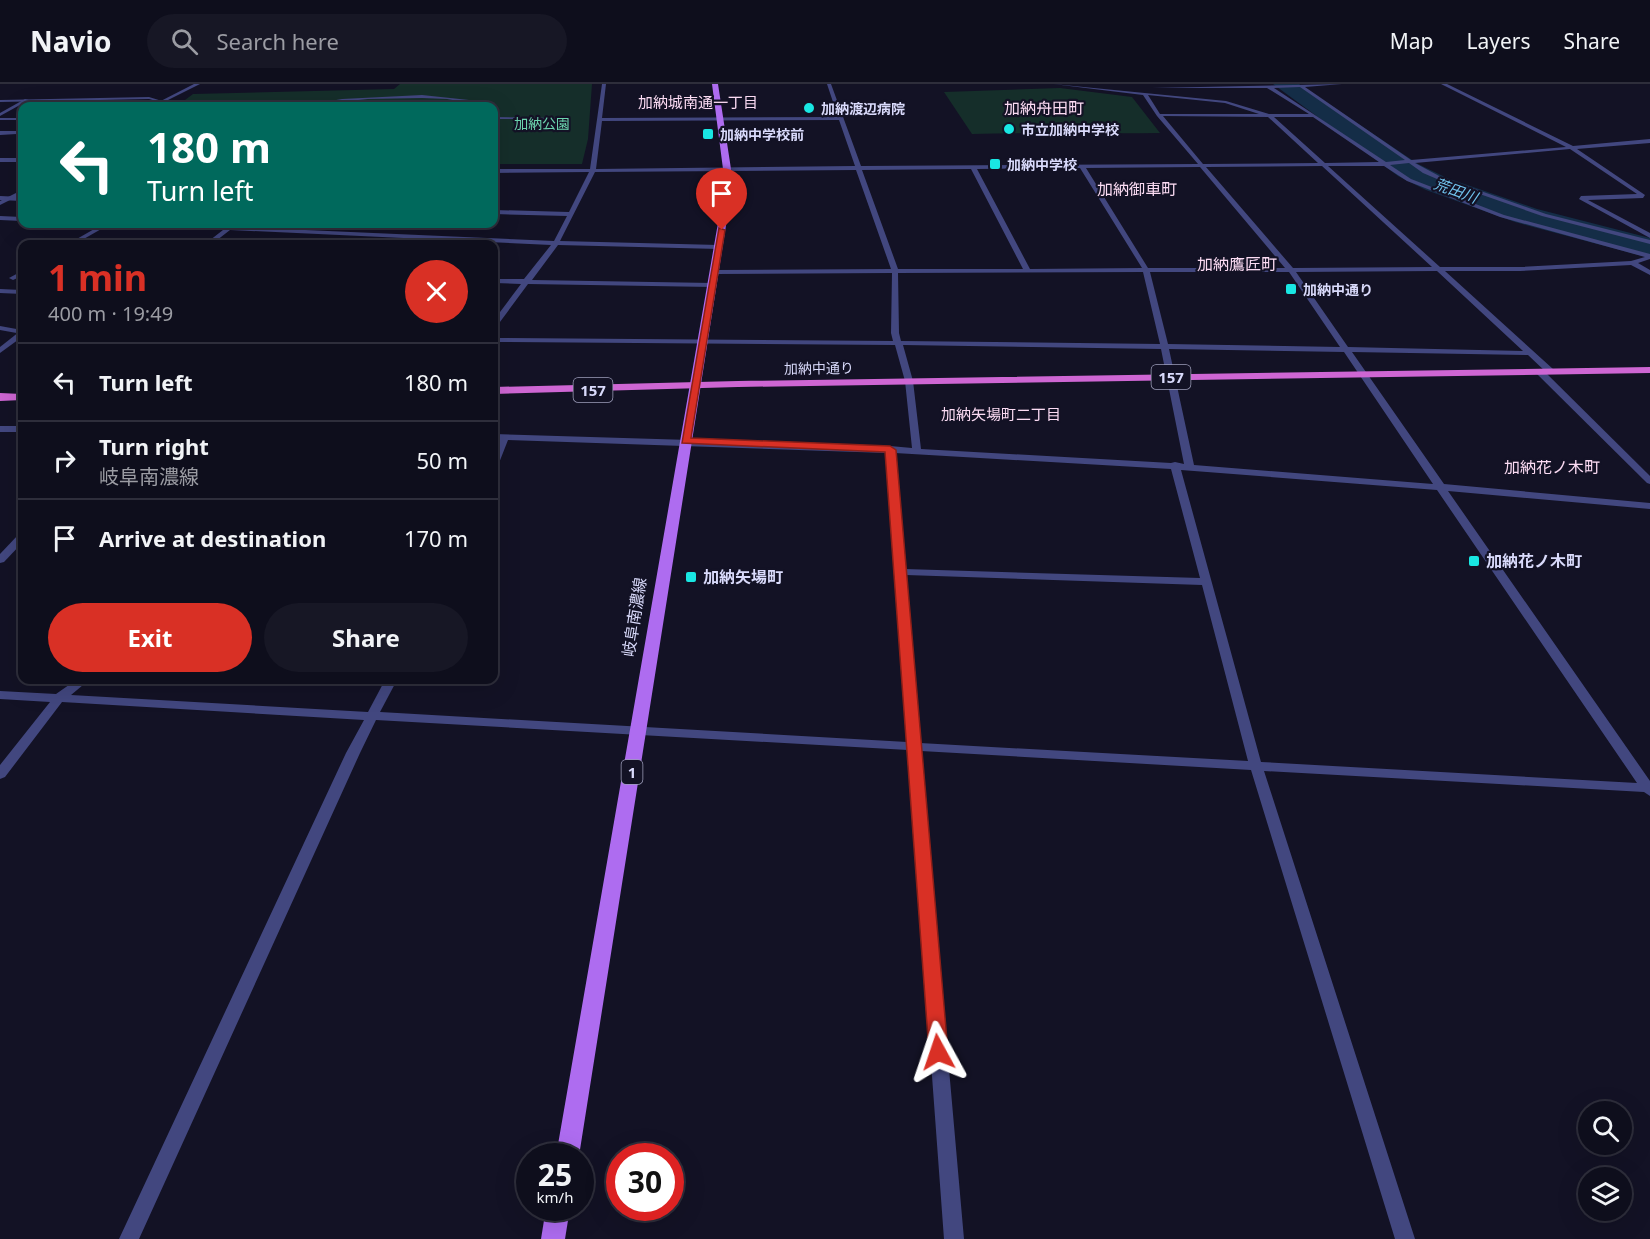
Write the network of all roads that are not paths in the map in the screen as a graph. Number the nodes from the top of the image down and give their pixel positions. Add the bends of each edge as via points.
1 (198, 84) edge
2 (604, 84) edge
3 (715, 84) edge
4 (829, 84) edge
5 (1055, 84) edge
6 (1340, 84) edge
7 (1443, 84) edge
8 (1301, 86) junction
9 (1268, 87) junction
10 (1144, 93) junction
11 (27, 100) junction
12 (0, 101) edge
13 (160, 101) joint
14 (24, 102) edge
15 (334, 102) edge
16 (472, 102) edge
17 (18, 106) edge
18 (1159, 115) junction
19 (1270, 116) junction
20 (1313, 116) junction
21 (0, 117) edge
22 (498, 118) edge
23 (841, 118) junction
24 (18, 119) edge
25 (561, 119) dead end
26 (720, 119) junction
27 (599, 120) junction
28 (18, 131) edge
29 (0, 133) edge
30 (1650, 141) edge
31 (1574, 148) junction
32 (0, 160) edge
33 (18, 160) edge
34 (1409, 163) junction
35 (1385, 164) junction
36 (1326, 165) junction
37 (1082, 166) junction
38 (1202, 166) junction
39 (973, 167) junction
40 (859, 168) junction
41 (727, 169) junction
42 (593, 170) junction
43 (498, 171) edge
44 (18, 194) edge
45 (1646, 196) edge
46 (0, 198) edge
47 (10, 198) junction
48 (18, 199) edge
49 (0, 203) edge
50 (498, 212) edge
51 (571, 214) junction
52 (0, 218) edge
53 (18, 219) edge
54 (100, 228) edge
55 (228, 228) joint
56 (1650, 236) edge
57 (78, 240) edge
58 (213, 240) edge
59 (490, 240) edge
60 (498, 240) edge
61 (1650, 242) edge
62 (556, 243) junction
63 (719, 247) junction
64 (1650, 257) edge
65 (1632, 263) junction
66 (1146, 270) junction
67 (1291, 270) junction
68 (1439, 270) junction
69 (895, 271) junction
70 (1028, 271) junction
71 (715, 272) junction
72 (1650, 273) edge
73 (18, 276) edge
74 (14, 278) dead end
75 (498, 282) edge
76 (526, 282) junction
77 (713, 285) junction
78 (0, 291) edge
79 (18, 292) edge
80 (498, 319) edge
81 (0, 327) edge
82 (18, 332) edge
83 (18, 336) edge
84 (498, 340) edge
85 (702, 340) junction
86 (898, 343) junction
87 (1162, 347) junction
88 (1347, 350) junction
89 (0, 351) edge
90 (1528, 353) junction
91 (1650, 370) edge
92 (1544, 371) junction
93 (1363, 374) junction
94 (1170, 377) junction
95 (909, 381) junction
96 (693, 387) junction
97 (498, 391) edge
98 (0, 397) edge
99 (18, 397) edge
100 (0, 429) edge
101 (18, 429) edge
102 (498, 437) edge
103 (504, 438) junction
104 (685, 441) junction
105 (890, 450) junction
106 (917, 451) junction
107 (498, 453) edge
108 (1175, 465) junction
109 (1189, 466) junction
110 (1650, 481) edge
111 (1443, 488) junction
112 (1650, 506) edge
113 (18, 541) edge
114 (0, 560) edge
115 (899, 572) junction
116 (1207, 582) junction
117 (78, 684) edge
118 (389, 684) edge
119 (0, 695) edge
120 (60, 698) junction
121 (373, 716) junction
122 (639, 732) junction
123 (913, 747) junction
124 (1256, 766) junction
125 (0, 774) edge
126 (1649, 789) edge
127 (569, 1143) edge
128 (556, 1221) edge
129 (129, 1239) edge
130 (553, 1239) edge
131 (954, 1239) edge
132 (1405, 1239) edge

1 - 13 street via 177,97
2 - 27 street
3 - 26 main road, 岐阜南濃線 / 1
4 - 23 street
5 - 10 street
6 - 8 street
7 - 31 street
8 - 9 street
8 - 34 street
9 - 10 street via 1154,87
9 - 20 street
10 - 18 street
10 - 19 street via 1226,102
11 - 12 street
11 - 13 street
11 - 14 street
15 - 16 street via 443,98
17 - 21 street
18 - 19 street
18 - 38 street
19 - 20 street
19 - 36 street
20 - 35 street
21 - 24 street
22 - 25 street
23 - 26 street
23 - 40 street
26 - 27 street
26 - 41 main road, 岐阜南濃線 / 1
27 - 42 street
28 - 29 street
30 - 31 street
31 - 34 street
31 - 45 street
32 - 33 street
34 - 35 street
34 - 61 street via 1500,201
35 - 36 street
35 - 64 street via 1409,180 1497,214
36 - 38 street
36 - 68 street
37 - 38 street
37 - 39 street
37 - 66 street
38 - 67 street
39 - 40 street
39 - 70 street
40 - 41 street
40 - 69 street
41 - 42 street
41 - 63 main road, 岐阜南濃線 / 1
42 - 43 street
42 - 51 street
44 - 47 street
45 - 56 street via 1581,198
46 - 47 street
47 - 48 street
47 - 49 street
50 - 51 street
51 - 62 street
52 - 53 street
54 - 57 street
55 - 58 street
55 - 59 street
60 - 62 street
62 - 63 street
62 - 76 street
63 - 71 main road, 岐阜南濃線 / 1
64 - 65 street
65 - 68 street
65 - 72 street
66 - 67 street
66 - 70 street
66 - 87 street
67 - 68 street
67 - 88 street
68 - 90 street
69 - 70 street
69 - 71 street
69 - 86 street
71 - 77 main road, 岐阜南濃線 / 1
73 - 74 street
75 - 76 street
76 - 77 street
76 - 80 street
77 - 85 main road, 岐阜南濃線 / 1
78 - 79 street
81 - 82 street
83 - 89 street
84 - 85 street
85 - 86 street
85 - 96 main road, 岐阜南濃線 / 1
86 - 87 street
86 - 95 street
87 - 88 street
87 - 94 street
88 - 90 street
88 - 93 street
90 - 92 street
91 - 92 highway, 加納中通り / 157
92 - 93 highway, 加納中通り / 157
92 - 110 street
93 - 94 highway, 加納中通り / 157
93 - 111 street
94 - 95 highway, 加納中通り / 157
94 - 109 street
95 - 96 highway, 加納中通り / 157
95 - 106 street
96 - 97 highway, 加納中通り / 157
96 - 104 main road, 岐阜南濃線 / 1
98 - 99 highway
100 - 101 street
102 - 103 street
103 - 104 street
103 - 107 street
104 - 105 street
104 - 122 main road, 岐阜南濃線 / 1
105 - 106 street
105 - 115 street
106 - 108 street
108 - 109 street
108 - 116 street
109 - 111 street
111 - 112 street via 1573,496
111 - 126 street
113 - 114 street
115 - 116 street
115 - 123 street
116 - 124 street
117 - 120 street
118 - 121 street
119 - 120 street
120 - 121 street
120 - 125 street
121 - 122 street
121 - 129 street via 352,753
122 - 123 street
122 - 127 main road, 岐阜南濃線 / 1
123 - 124 street
123 - 131 street
124 - 126 street
124 - 132 street
128 - 130 main road

